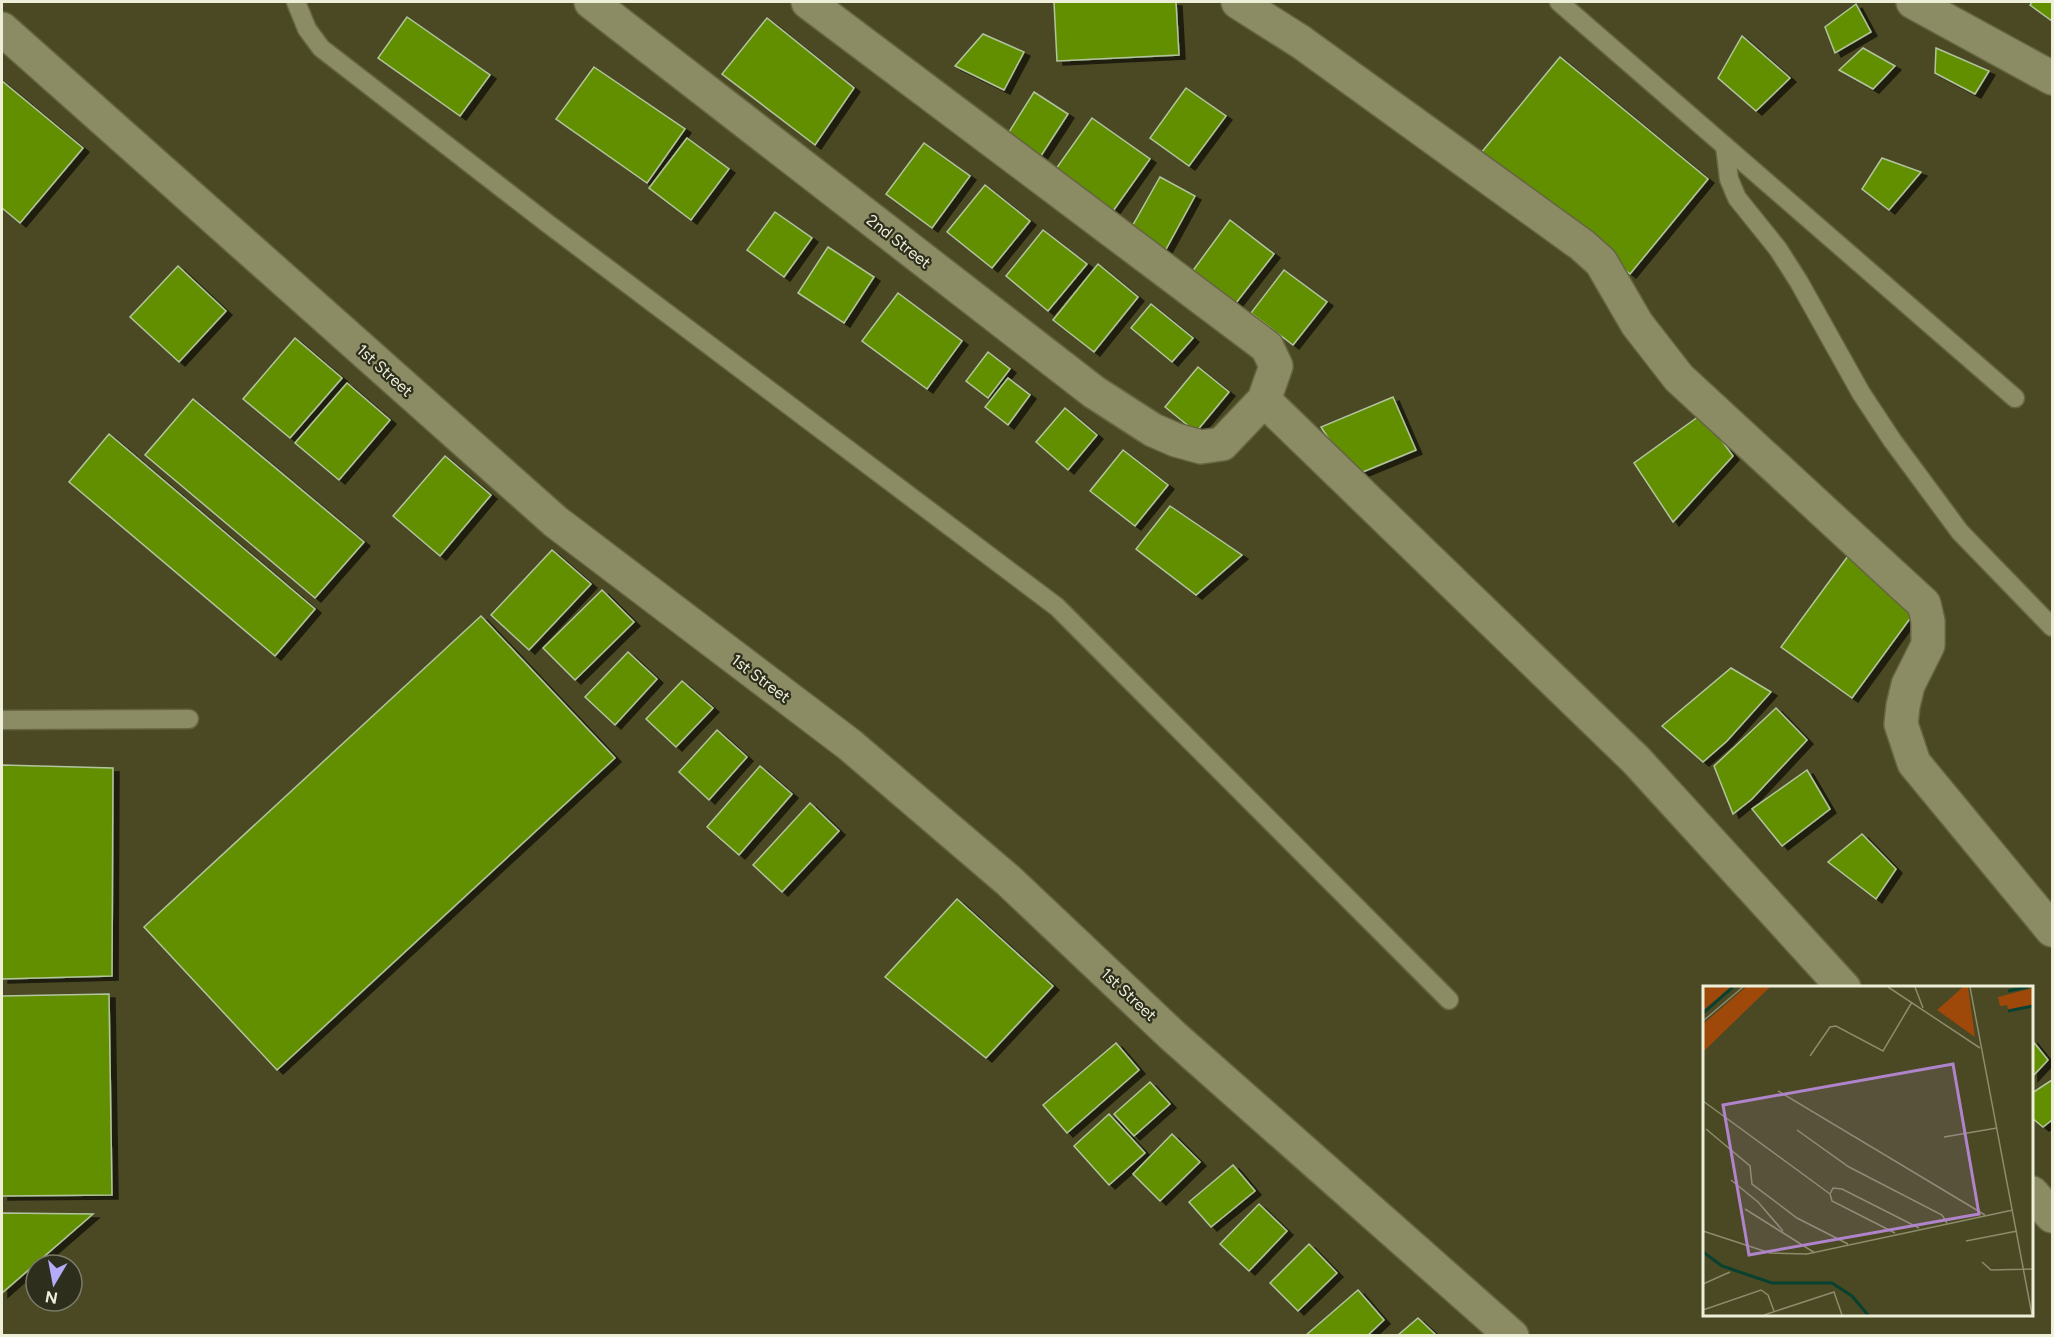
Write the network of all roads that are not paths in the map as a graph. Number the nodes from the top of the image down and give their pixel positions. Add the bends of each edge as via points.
1 (296, 2) edge
2 (591, 2) edge
3 (808, 2) edge
4 (1238, 2) edge
5 (1559, 2) edge
6 (1912, 2) edge
7 (2, 29) edge
8 (2052, 78) edge
9 (1725, 146) junction
10 (2015, 398) dead end
11 (1264, 400) junction
12 (2052, 627) edge
13 (189, 718) dead end
14 (2, 720) edge
15 (2052, 930) edge
16 (1843, 986) edge
17 (1449, 1000) dead end
18 (2033, 1195) edge
19 (2052, 1216) edge
20 (1512, 1335) edge

1 - 17 lane via 307,29 321,48 1057,607
2 - 11 street, 2nd Street via 1094,392 1153,430 1201,447 1222,444
3 - 11 street via 1267,347 1276,366
4 - 15 street via 1301,42 1582,245 1601,262 1637,324 1679,378 1924,604 1928,645 1908,685 1901,724 1914,762
5 - 9 lane
6 - 8 street
7 - 20 street, 1st Street via 556,522 850,745 1009,881 1173,1036
9 - 10 lane
9 - 12 lane via 1729,179 1737,198 1778,249 1892,440 1960,532
11 - 16 street via 1636,760
13 - 14 lane
18 - 19 street

